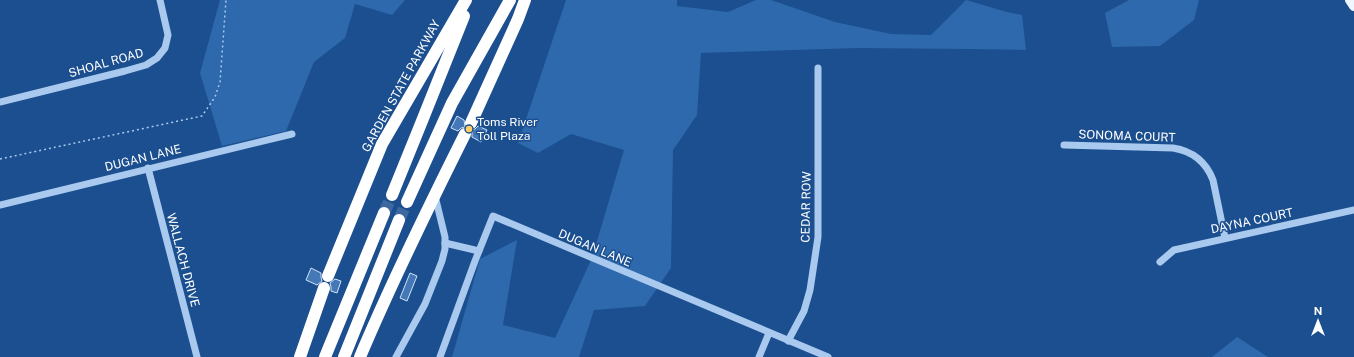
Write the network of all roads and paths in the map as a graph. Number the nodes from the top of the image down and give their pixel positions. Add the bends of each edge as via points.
1 (160, 0) edge
2 (226, 0) edge
3 (466, 0) edge
4 (470, 0) edge
5 (510, 0) edge
6 (525, 0) edge
7 (1350, 0) edge
8 (1354, 6) edge
9 (818, 68) dead end
10 (0, 102) edge
11 (471, 122) dead end
12 (292, 134) dead end
13 (465, 134) dead end
14 (1064, 145) dead end
15 (0, 159) edge
16 (148, 168) junction
17 (392, 195) tunnel mouth
18 (435, 195) junction
19 (407, 202) tunnel mouth
20 (0, 205) edge
21 (1354, 210) edge
22 (384, 213) tunnel mouth
23 (399, 220) tunnel mouth
24 (1225, 238) junction
25 (445, 243) junction
26 (479, 251) junction
27 (1160, 262) dead end
28 (328, 276) dead end
29 (324, 288) dead end
30 (769, 333) junction
31 (788, 341) junction
32 (197, 357) edge
33 (300, 357) edge
34 (325, 357) edge
35 (344, 357) edge
36 (360, 357) edge
37 (396, 357) edge
38 (440, 357) edge
39 (759, 357) edge
40 (828, 357) edge

1 - 10 street, SHOAL ROAD via 168,35 166,48 157,58 146,65 125,71
2 - 15 path via 220,82 215,97 202,116
3 - 28 highway, GARDEN STATE PARKWAY via 382,144
4 - 17 highway
5 - 19 highway via 452,103
6 - 11 highway
7 - 8 main road
9 - 31 street, CEDAR ROW via 818,237 810,290 804,310
12 - 16 street, DUGAN LANE
13 - 18 highway
14 - 24 street, SONOMA COURT via 1173,148 1194,155 1209,171
16 - 20 street, DUGAN LANE
16 - 32 street, WALLACH DRIVE
18 - 25 street
18 - 36 highway
21 - 24 street, DAYNA COURT
22 - 34 highway
23 - 35 highway
24 - 27 street, DAYNA COURT via 1174,250
25 - 26 street
25 - 37 street via 442,261 426,304
26 - 30 street, DUGAN LANE via 493,216
26 - 38 street, DUGAN LANE
29 - 33 highway
30 - 31 street, DUGAN LANE
30 - 39 street
31 - 40 street, DUGAN LANE

